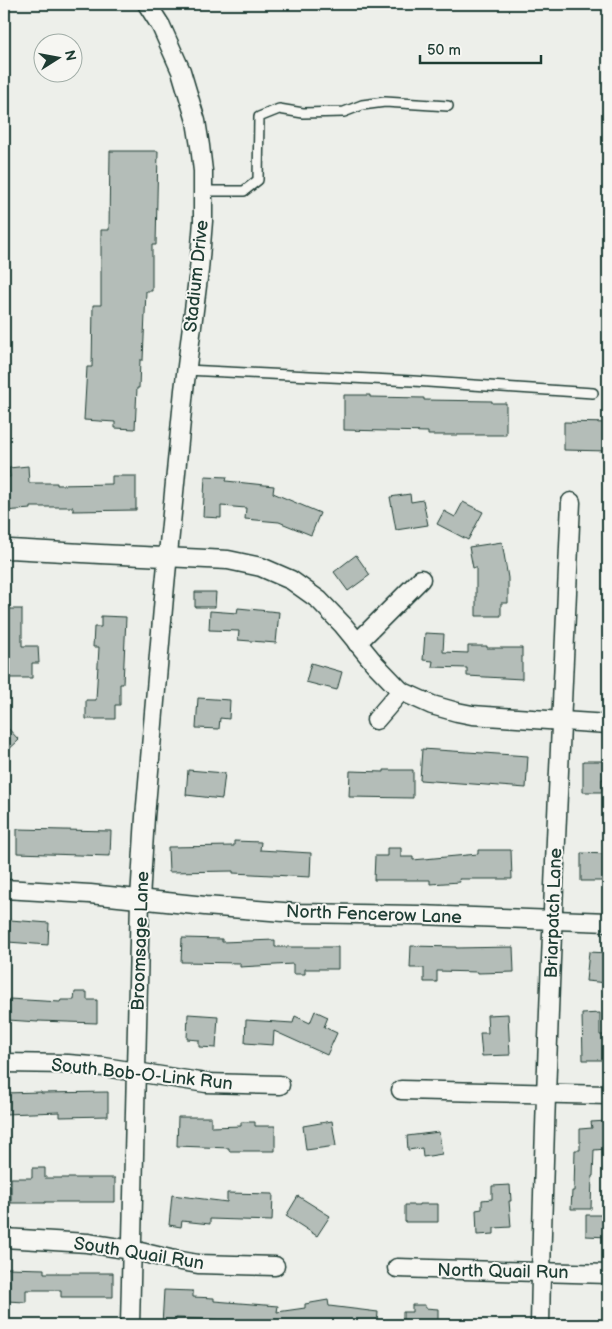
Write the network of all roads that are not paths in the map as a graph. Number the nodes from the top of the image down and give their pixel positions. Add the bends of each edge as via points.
1 (147, 4) edge
2 (448, 106) dead end
3 (203, 191) junction
4 (186, 370) junction
5 (593, 393) dead end
6 (571, 502) dead end
7 (4, 550) edge
8 (168, 557) junction
9 (420, 579) dead end
10 (357, 643) junction
11 (401, 692) junction
12 (376, 720) dead end
13 (561, 721) junction
14 (608, 724) edge
15 (4, 889) edge
16 (140, 899) junction
17 (552, 920) junction
18 (608, 922) edge
19 (4, 1063) edge
20 (137, 1072) junction
21 (280, 1085) dead end
22 (400, 1090) dead end
23 (546, 1094) junction
24 (608, 1095) edge
25 (4, 1238) edge
26 (132, 1250) junction
27 (275, 1266) dead end
28 (397, 1268) dead end
29 (541, 1271) junction
30 (608, 1274) edge
31 (130, 1325) edge
32 (540, 1325) edge

1 - 3 street, Stadium Drive via 172,48 189,96 200,146
2 - 3 lane via 385,102 362,105 344,112 303,113 279,109 259,117 258,180 244,190
3 - 4 street, Stadium Drive via 199,270
4 - 5 lane
4 - 8 street, Stadium Drive
6 - 13 street, Briarpatch Lane
7 - 8 street
8 - 10 street via 228,560 261,566 291,580 319,600
8 - 16 street, Broomsage Lane via 144,817
9 - 10 street
10 - 11 street
11 - 12 street
11 - 13 street via 457,712
13 - 14 street
13 - 17 street, Briarpatch Lane
15 - 16 street, North Fencerow Lane
16 - 17 street, North Fencerow Lane via 296,912
16 - 20 street, Broomsage Lane
17 - 18 street, North Fencerow Lane
17 - 23 street, Briarpatch Lane
19 - 20 street, South Bob-O-Link Run via 68,1064
20 - 21 street, South Bob-O-Link Run via 206,1083
20 - 26 street, Broomsage Lane
22 - 23 street
23 - 24 street
23 - 29 street, Briarpatch Lane
25 - 26 street, South Quail Run via 86,1243
26 - 27 street, South Quail Run via 198,1264
26 - 31 street, Broomsage Lane
28 - 29 street, North Quail Run
29 - 30 street, North Quail Run
29 - 32 street, Briarpatch Lane

